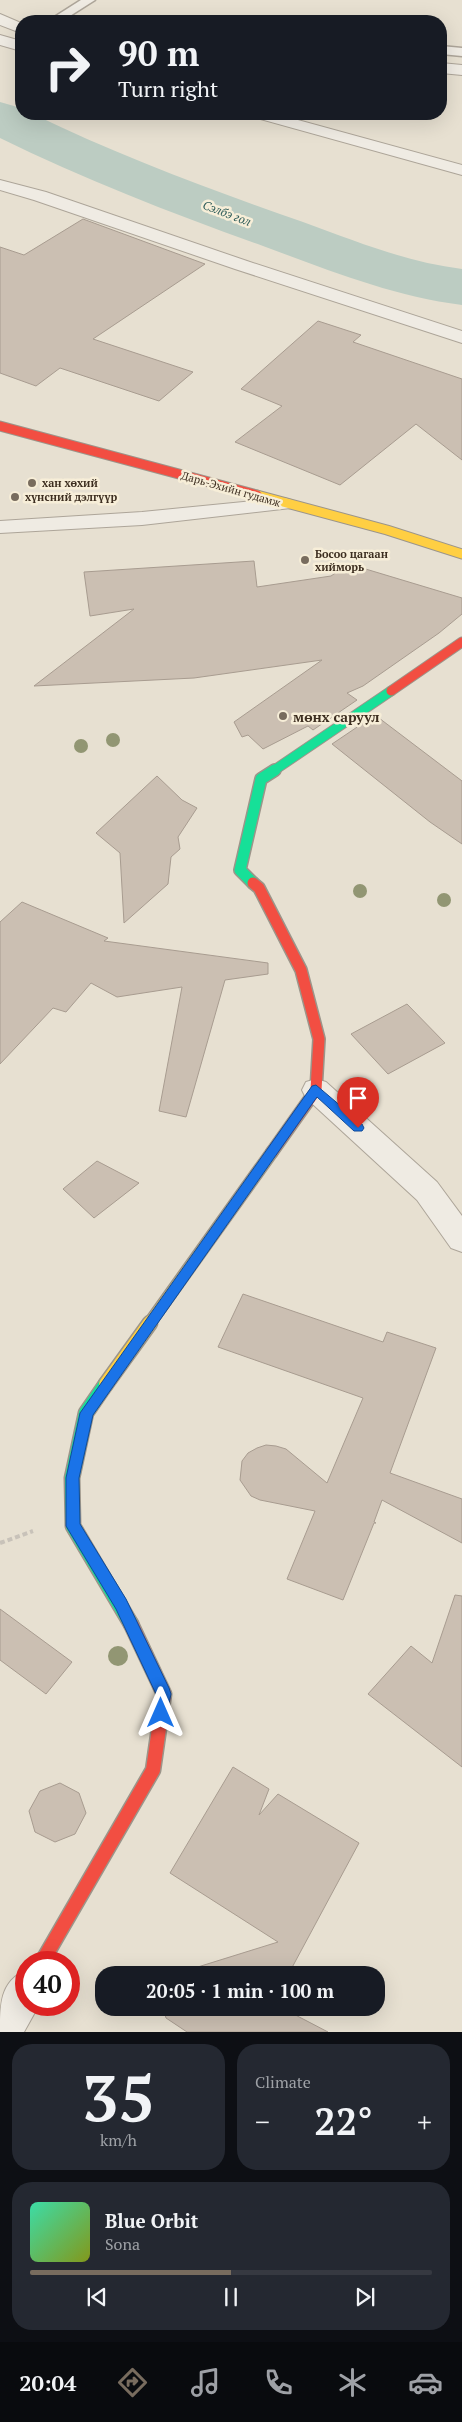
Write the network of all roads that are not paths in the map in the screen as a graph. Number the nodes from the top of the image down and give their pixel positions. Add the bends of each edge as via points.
1 (89, 0) edge
2 (64, 15) edge
3 (0, 18) edge
4 (15, 25) edge
5 (0, 40) edge
6 (15, 44) edge
7 (447, 51) edge
8 (462, 52) edge
9 (447, 69) edge
10 (462, 70) edge
11 (281, 120) edge
12 (462, 170) edge
13 (0, 185) edge
14 (462, 337) edge
15 (0, 426) edge
16 (284, 504) junction
17 (0, 526) edge
18 (462, 554) edge
19 (462, 642) edge
20 (316, 1090) junction
21 (462, 1239) edge
22 (48, 1951) edge
23 (15, 2009) edge
24 (2, 2032) edge

1 - 2 lane
3 - 4 street
5 - 6 street
7 - 8 lane
9 - 10 street
11 - 12 street
13 - 14 street
15 - 16 street, Дарь-Эхийн гудамж
16 - 17 street via 172,516
16 - 18 street, Дарь-Эхийн гудамж via 387,530
19 - 20 street via 260,779 240,870 259,888 301,970 319,1039
20 - 21 street via 427,1191
20 - 22 street via 86,1413 72,1478 73,1526 121,1604 164,1694 153,1770
23 - 24 street

